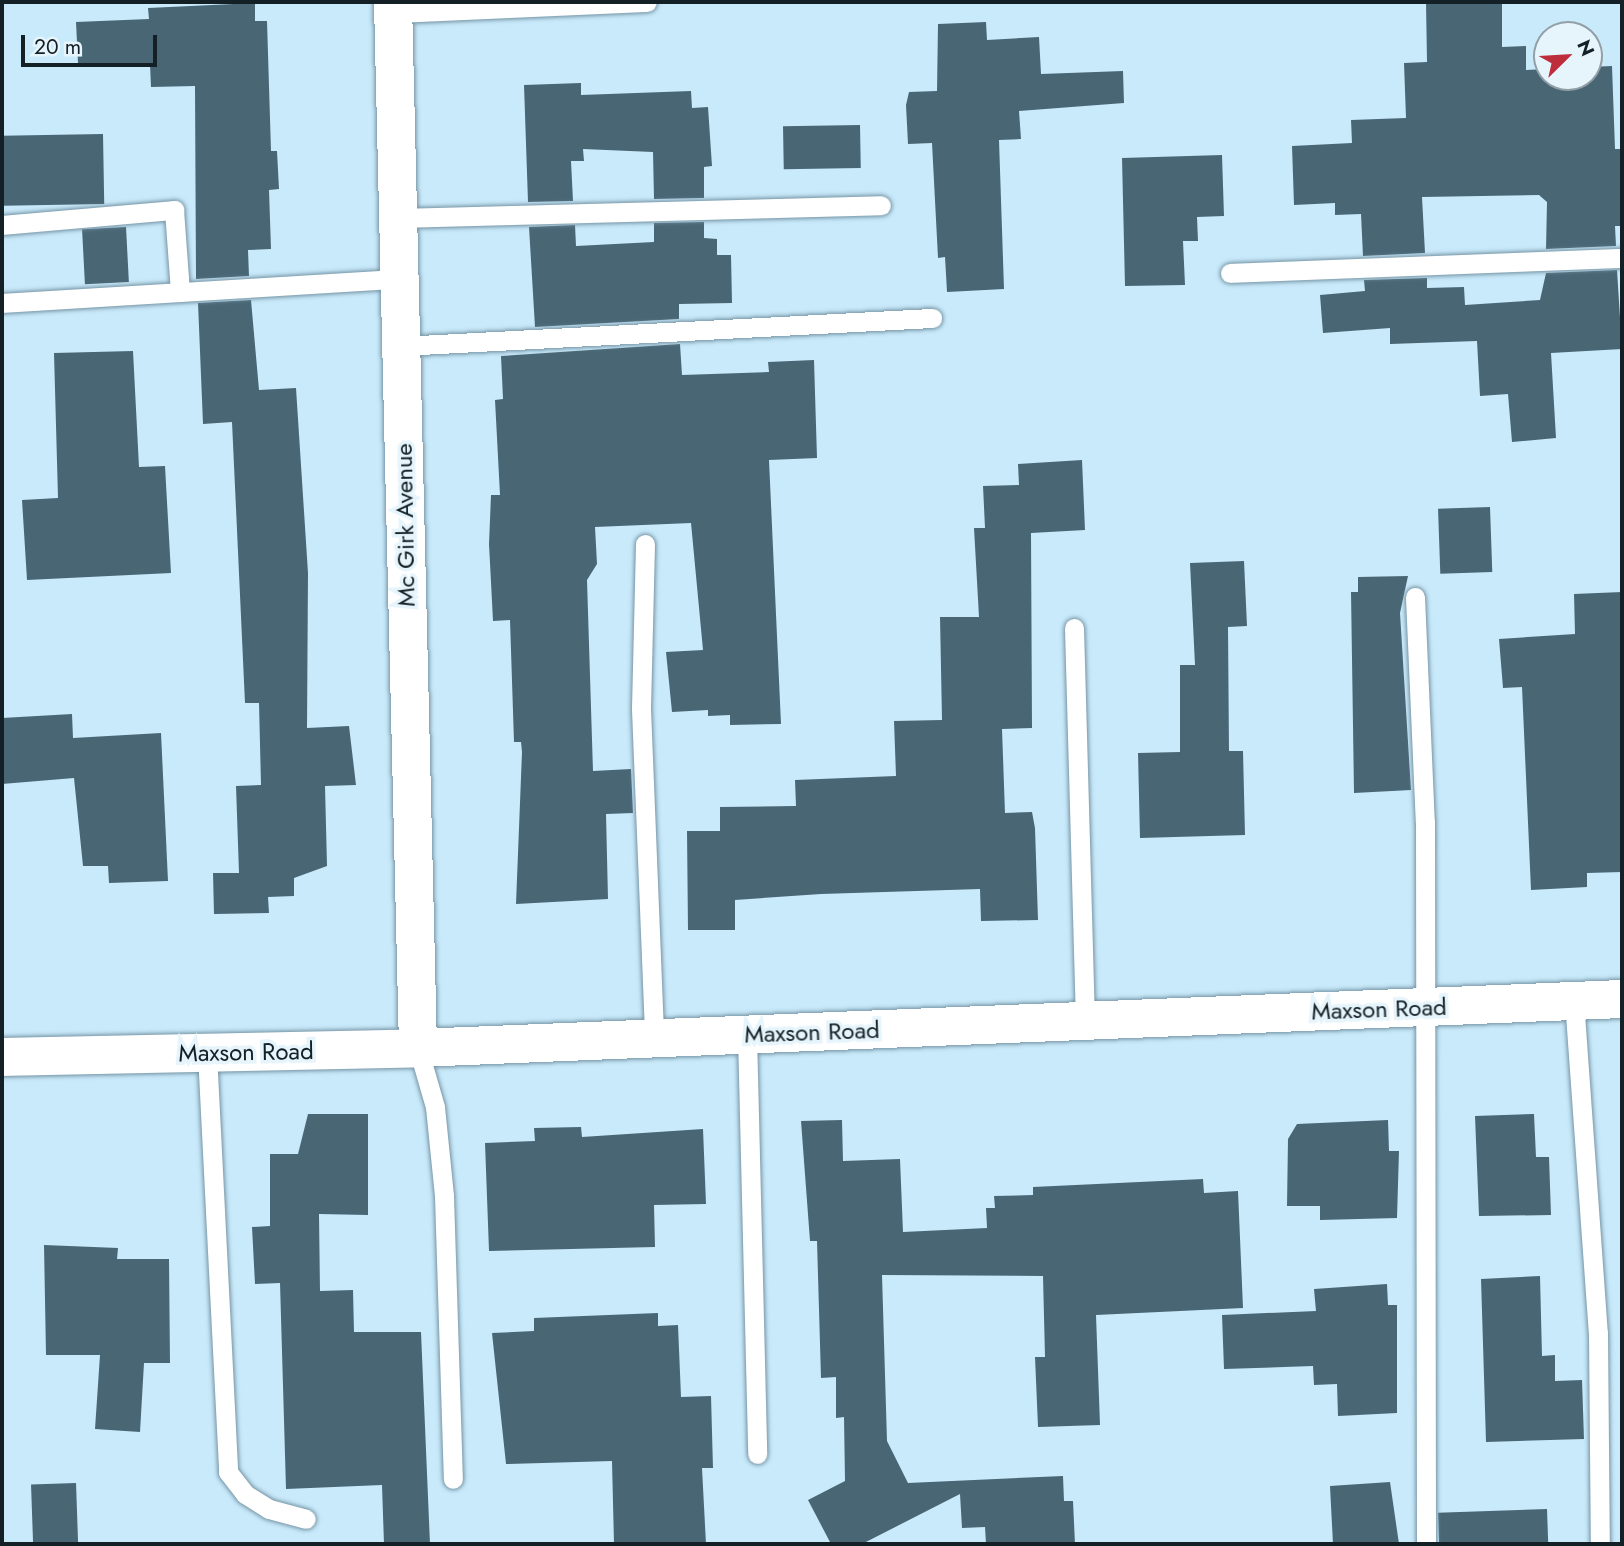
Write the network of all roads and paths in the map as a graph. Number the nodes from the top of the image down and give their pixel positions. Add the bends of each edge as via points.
1 (647, 2) edge
2 (393, 7) edge
3 (881, 205) dead end
4 (398, 218) junction
5 (2, 225) edge
6 (1622, 258) edge
7 (1230, 273) dead end
8 (399, 279) junction
9 (180, 292) junction
10 (2, 303) edge
11 (932, 318) dead end
12 (401, 346) junction
13 (645, 544) dead end
14 (1415, 597) dead end
15 (1073, 628) dead end
16 (1622, 999) edge
17 (1574, 1000) junction
18 (1426, 1007) junction
19 (1085, 1021) junction
20 (747, 1034) junction
21 (654, 1038) junction
22 (418, 1048) junction
23 (207, 1053) junction
24 (2, 1057) edge
25 (757, 1454) dead end
26 (453, 1479) dead end
27 (306, 1519) dead end
28 (1426, 1544) edge
29 (1600, 1544) edge

1 - 2 lane
2 - 4 street, Mc Girk Avenue
3 - 4 lane
4 - 8 street, Mc Girk Avenue
5 - 9 lane via 174,210
6 - 7 lane
8 - 9 lane
8 - 12 street, Mc Girk Avenue
9 - 10 lane
11 - 12 lane
12 - 22 street, Mc Girk Avenue
13 - 21 lane via 641,709
14 - 18 lane
15 - 19 lane
16 - 17 street, Maxson Road
17 - 18 street, Maxson Road
17 - 29 lane via 1598,1334
18 - 19 street, Maxson Road
18 - 28 lane
19 - 20 street, Maxson Road
20 - 21 street, Maxson Road
20 - 25 lane
21 - 22 street, Maxson Road
22 - 23 street, Maxson Road
22 - 26 lane via 435,1107 444,1196
23 - 24 street, Maxson Road
23 - 27 lane via 228,1472 269,1509

